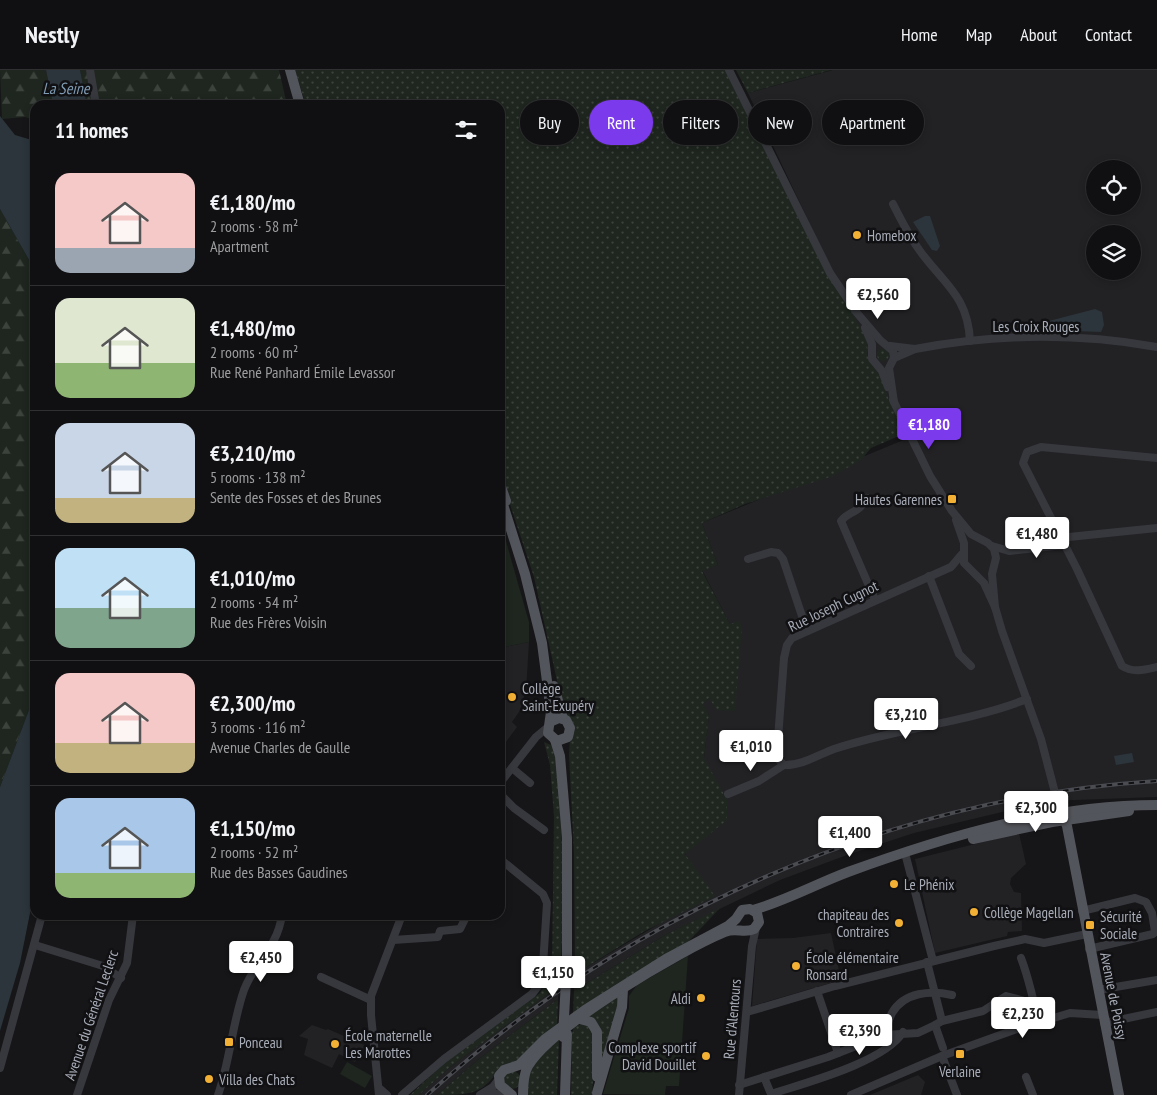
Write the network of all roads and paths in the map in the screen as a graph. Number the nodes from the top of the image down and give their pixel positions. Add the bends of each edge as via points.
1 (90, 70) edge
2 (285, 70) edge
3 (290, 70) edge
4 (729, 70) edge
5 (95, 100) edge
6 (294, 100) edge
7 (299, 100) edge
8 (893, 204) dead end
9 (857, 313) junction
10 (970, 341) junction
11 (888, 345) junction
12 (1157, 348) edge
13 (915, 349) junction
14 (872, 350) junction
15 (892, 361) junction
16 (877, 365) junction
17 (894, 402) junction
18 (1157, 458) edge
19 (867, 498) dead end
20 (505, 500) edge
21 (505, 510) edge
22 (952, 511) junction
23 (1157, 528) edge
24 (982, 540) junction
25 (1061, 542) junction
26 (992, 546) junction
27 (964, 551) junction
28 (1008, 551) junction
29 (748, 559) dead end
30 (994, 563) junction
31 (951, 567) junction
32 (970, 570) junction
33 (929, 576) junction
34 (875, 600) junction
35 (996, 607) junction
36 (807, 631) junction
37 (971, 666) dead end
38 (1157, 667) edge
39 (1028, 699) junction
40 (563, 719) junction
41 (549, 724) junction
42 (567, 738) junction
43 (534, 739) junction
44 (553, 739) junction
45 (784, 765) junction
46 (512, 768) junction
47 (505, 777) edge
48 (530, 783) dead end
49 (728, 794) dead end
50 (505, 799) edge
51 (1113, 806) junction
52 (1157, 806) edge
53 (1078, 818) junction
54 (1062, 820) junction
55 (544, 830) dead end
56 (1006, 831) junction
57 (906, 855) junction
58 (505, 863) edge
59 (1081, 907) junction
60 (1155, 912) edge
61 (41, 920) edge
62 (132, 920) edge
63 (280, 920) edge
64 (400, 920) edge
65 (464, 920) edge
66 (748, 923) junction
67 (1087, 934) junction
68 (393, 940) junction
69 (35, 944) junction
70 (1090, 949) junction
71 (1020, 958) dead end
72 (569, 959) junction
73 (930, 964) junction
74 (321, 976) dead end
75 (121, 978) junction
76 (1157, 980) edge
77 (623, 989) junction
78 (1098, 990) junction
79 (817, 991) junction
80 (935, 991) junction
81 (952, 995) dead end
82 (371, 1000) junction
83 (1032, 1003) junction
84 (747, 1012) junction
85 (1157, 1012) edge
86 (580, 1019) junction
87 (1103, 1019) junction
88 (939, 1023) junction
89 (1036, 1023) junction
90 (903, 1032) junction
91 (565, 1035) junction
92 (884, 1035) junction
93 (942, 1052) junction
94 (838, 1053) junction
95 (515, 1067) junction
96 (0, 1068) edge
97 (524, 1075) junction
98 (764, 1077) junction
99 (1026, 1077) dead end
100 (499, 1079) junction
101 (739, 1085) junction
102 (523, 1091) edge
103 (379, 1092) edge
104 (509, 1093) edge
105 (220, 1094) edge
106 (597, 1094) edge
107 (771, 1094) edge
108 (77, 1095) edge
109 (387, 1095) edge
110 (402, 1095) edge
111 (480, 1095) edge
112 (489, 1095) edge
113 (561, 1095) edge
114 (565, 1095) edge
115 (739, 1095) edge
116 (853, 1095) edge
117 (957, 1095) edge
118 (1033, 1095) edge
119 (1119, 1095) edge

1 - 5 street
2 - 6 main road
3 - 7 main road
4 - 9 street via 830,274
8 - 10 street via 919,250 958,295 969,323
9 - 11 street
9 - 14 street via 870,338
10 - 12 street, Les Croix Rouges via 1095,339
10 - 13 street, Les Croix Rouges
11 - 13 street, Les Croix Rouges
11 - 14 street via 878,345
11 - 15 street via 894,352
13 - 15 street, Les Croix Rouges
14 - 16 street via 872,359
15 - 16 street via 884,366
15 - 17 street
16 - 17 street
17 - 22 street via 930,476
18 - 25 street via 1041,447 1027,452 1024,470
19 - 34 street via 861,509 844,517 841,522
20 - 40 main road via 533,590
21 - 41 main road via 542,643 548,682
22 - 24 street via 971,534
22 - 27 street
23 - 25 street
24 - 26 street
24 - 27 street via 972,542
25 - 28 street
25 - 38 street via 1122,666 1136,671
26 - 28 street
26 - 30 street
27 - 31 street, Rue Joseph Cugnot
27 - 32 street via 963,562
28 - 30 street
29 - 36 street via 771,552 778,553 783,559
30 - 32 street via 986,572
30 - 35 street
31 - 32 street, Rue Joseph Cugnot
31 - 33 street, Rue Joseph Cugnot
32 - 35 street via 984,583
33 - 34 street, Rue Joseph Cugnot
33 - 37 street via 959,654
34 - 36 street, Rue Joseph Cugnot
35 - 39 street
36 - 45 street, Rue Joseph Cugnot via 792,638 786,651 777,752
39 - 45 street via 1004,708 849,744 794,765
39 - 54 street
40 - 41 main road via 556,718
40 - 42 main road via 570,728
41 - 43 street
41 - 44 main road
42 - 44 main road via 561,741
42 - 72 main road via 572,861
43 - 44 street
43 - 46 street
44 - 72 main road via 560,756 567,830
45 - 49 street
46 - 47 street
46 - 48 street
50 - 55 street
51 - 52 main road
51 - 54 main road via 1096,808
51 - 54 street via 1093,804
52 - 53 main road
53 - 54 main road
53 - 54 main road via 1071,826
54 - 56 main road
54 - 56 street via 1029,823
54 - 57 main road via 998,825
54 - 59 main road, Avenue de Poissy
56 - 57 main road
57 - 66 main road via 794,897
57 - 73 street
58 - 110 street via 543,894 547,902 542,981 532,994 444,1059
59 - 60 street via 1135,898 1146,902
59 - 67 main road, Avenue de Poissy
60 - 70 street via 1153,934
61 - 69 street
62 - 75 street, Avenue du Général Leclerc via 127,963
63 - 105 street via 273,945 245,989
64 - 68 street
65 - 68 street via 460,929 440,931 438,937
66 - 77 main road via 724,932
66 - 84 street, Rue d'Alentours via 752,946
66 - 95 main road via 618,988 545,1039
67 - 70 main road, Avenue de Poissy
67 - 73 street via 1044,943 1025,939
68 - 82 street
69 - 75 street via 103,966
69 - 96 street
70 - 78 main road, Avenue de Poissy
71 - 83 street via 1029,979
72 - 91 main road, bridge
73 - 79 street
73 - 80 street
74 - 82 street
75 - 108 street, Avenue du Général Leclerc via 110,1000
76 - 78 street
77 - 86 main road
77 - 106 main road via 622,1007
78 - 87 main road, Avenue de Poissy
79 - 84 street
79 - 94 street
80 - 81 street
80 - 88 street
80 - 92 street via 908,998 894,1011
82 - 103 street
83 - 88 street via 1006,996 983,1011
83 - 89 street
84 - 101 street, Rue d'Alentours
85 - 87 street
86 - 97 main road via 542,1047
86 - 106 main road via 591,1022 597,1032
87 - 89 street via 1070,1013
87 - 119 main road, Avenue de Poissy
88 - 90 street via 918,1033
88 - 93 street
89 - 93 street
90 - 92 street
90 - 107 street via 898,1041 883,1052
91 - 113 main road
91 - 114 main road
92 - 94 street
93 - 116 street
93 - 117 street
94 - 98 street
95 - 97 main road
95 - 100 main road via 504,1069
97 - 102 main road
98 - 101 street
98 - 107 street
99 - 118 street
100 - 104 main road via 500,1086
100 - 111 street
101 - 115 street, Rue d'Alentours
102 - 104 main road
103 - 109 street
104 - 112 street

